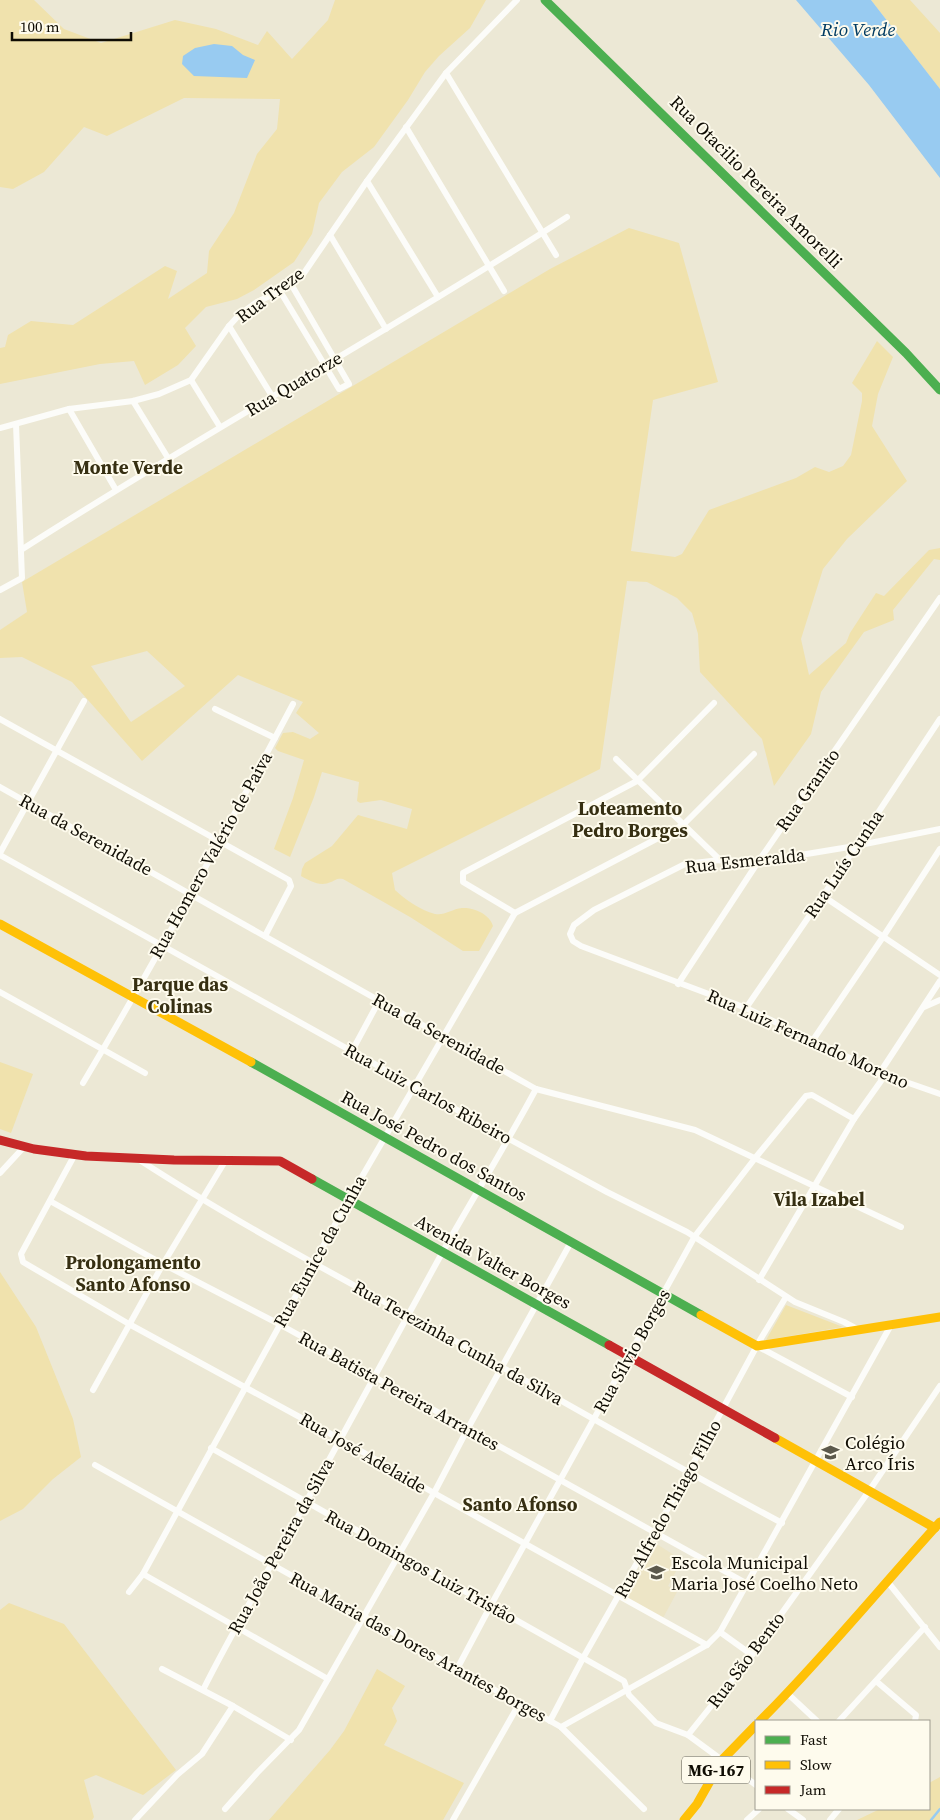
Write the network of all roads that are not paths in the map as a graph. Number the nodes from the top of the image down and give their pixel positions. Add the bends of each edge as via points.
1 (517, 0) edge
2 (546, 0) edge
3 (446, 73) junction
4 (406, 127) junction
5 (367, 181) junction
6 (567, 217) dead end
7 (542, 233) junction
8 (330, 235) junction
9 (556, 255) dead end
10 (490, 266) junction
11 (290, 284) junction
12 (280, 291) junction
13 (504, 291) dead end
14 (438, 297) junction
15 (229, 326) junction
16 (386, 328) junction
17 (335, 359) junction
18 (325, 365) junction
19 (191, 380) junction
20 (940, 390) edge
21 (272, 396) junction
22 (133, 401) junction
23 (69, 409) junction
24 (16, 424) junction
25 (220, 427) junction
26 (0, 428) edge
27 (168, 458) junction
28 (116, 490) junction
29 (21, 550) junction
30 (0, 590) edge
31 (940, 598) edge
32 (84, 701) dead end
33 (714, 703) dead end
34 (293, 704) dead end
35 (215, 709) dead end
36 (0, 719) edge
37 (940, 719) edge
38 (274, 738) junction
39 (57, 750) junction
40 (754, 754) dead end
41 (616, 759) dead end
42 (637, 781) junction
43 (0, 786) edge
44 (28, 802) junction
45 (683, 825) junction
46 (940, 829) edge
47 (220, 841) junction
48 (855, 846) junction
49 (940, 849) edge
50 (0, 854) edge
51 (720, 860) junction
52 (758, 862) junction
53 (191, 894) junction
54 (823, 896) junction
55 (515, 913) junction
56 (0, 924) edge
57 (570, 934) joint
58 (264, 936) junction
59 (883, 937) junction
60 (162, 945) junction
61 (940, 976) edge
62 (940, 981) edge
63 (678, 984) junction
64 (0, 992) edge
65 (133, 997) junction
66 (940, 1000) edge
67 (379, 1001) junction
68 (923, 1007) junction
69 (746, 1008) junction
70 (443, 1036) junction
71 (813, 1040) junction
72 (103, 1049) junction
73 (352, 1051) junction
74 (145, 1073) dead end
75 (883, 1074) junction
76 (83, 1083) dead end
77 (415, 1087) junction
78 (536, 1089) junction
79 (940, 1094) edge
80 (854, 1119) junction
81 (384, 1137) junction
82 (0, 1140) edge
83 (509, 1140) junction
84 (24, 1148) junction
85 (74, 1156) junction
86 (756, 1157) junction
87 (137, 1158) junction
88 (224, 1163) junction
89 (0, 1173) edge
90 (814, 1186) junction
91 (480, 1190) junction
92 (202, 1200) junction
93 (348, 1200) junction
94 (50, 1201) junction
95 (901, 1227) dead end
96 (695, 1236) junction
97 (571, 1242) junction
98 (443, 1252) junction
99 (314, 1262) junction
100 (163, 1264) junction
101 (759, 1280) junction
102 (664, 1294) junction
103 (786, 1297) junction
104 (537, 1305) junction
105 (409, 1315) junction
106 (940, 1317) edge
107 (129, 1324) junction
108 (279, 1324) junction
109 (891, 1325) junction
110 (857, 1329) junction
111 (757, 1346) junction
112 (629, 1356) junction
113 (503, 1368) junction
114 (373, 1376) junction
115 (245, 1386) junction
116 (940, 1386) edge
117 (93, 1390) dead end
118 (852, 1396) junction
119 (723, 1410) junction
120 (594, 1419) junction
121 (467, 1430) junction
122 (340, 1439) junction
123 (211, 1448) junction
124 (815, 1461) junction
125 (95, 1465) dead end
126 (688, 1473) junction
127 (560, 1481) junction
128 (869, 1491) junction
129 (434, 1494) junction
130 (306, 1503) junction
131 (176, 1511) junction
132 (782, 1523) junction
133 (938, 1525) edge
134 (654, 1534) junction
135 (525, 1544) junction
136 (398, 1555) junction
137 (270, 1564) junction
138 (143, 1574) junction
139 (887, 1581) junction
140 (746, 1583) junction
141 (129, 1592) dead end
142 (619, 1596) junction
143 (491, 1605) junction
144 (364, 1617) junction
145 (235, 1627) junction
146 (925, 1627) junction
147 (720, 1632) junction
148 (707, 1645) junction
149 (940, 1647) edge
150 (752, 1655) junction
151 (583, 1658) junction
152 (162, 1669) dead end
153 (457, 1669) junction
154 (328, 1679) junction
155 (876, 1681) junction
156 (628, 1689) junction
157 (202, 1690) junction
158 (788, 1694) junction
159 (519, 1704) junction
160 (233, 1706) junction
161 (761, 1720) edge
162 (816, 1720) edge
163 (840, 1720) edge
164 (915, 1720) edge
165 (550, 1721) junction
166 (755, 1726) edge
167 (561, 1727) junction
168 (688, 1736) junction
169 (290, 1740) junction
170 (722, 1760) junction
171 (755, 1784) edge
172 (225, 1808) dead end
173 (644, 1810) dead end
174 (758, 1810) edge
175 (789, 1810) edge
176 (838, 1810) edge
177 (135, 1820) edge
178 (453, 1820) edge
179 (684, 1820) edge
180 (747, 1820) edge
181 (803, 1820) edge
182 (830, 1820) edge

1 - 3 street, Rua Treze
2 - 20 street, Rua Otacilio Pereira Amorelli
3 - 4 street, Rua Treze
3 - 7 street
4 - 5 street, Rua Treze
4 - 10 street
5 - 8 street, Rua Treze
5 - 14 street
6 - 7 street, Rua Quatorze
7 - 9 street
7 - 10 street, Rua Quatorze
8 - 11 street, Rua Treze via 304,273
8 - 16 street
10 - 13 street
10 - 14 street, Rua Quatorze
11 - 12 street, Rua Treze
11 - 17 street
12 - 15 street, Rua Treze via 239,315
12 - 18 street
14 - 16 street, Rua Quatorze
15 - 19 street, Rua Treze
15 - 21 street
16 - 17 street, Rua Quatorze
17 - 18 street, Rua Quatorze
17 - 18 street via 349,384 339,389
18 - 21 street, Rua Quatorze
19 - 22 street
19 - 25 street
21 - 25 street, Rua Quatorze
22 - 23 street
22 - 27 street
23 - 24 street
23 - 28 street
24 - 26 street
24 - 29 street
25 - 27 street, Rua Quatorze
27 - 28 street, Rua Quatorze
28 - 29 street, Rua Quatorze
29 - 30 street via 22,578
31 - 52 street, Rua Granito
32 - 39 street
33 - 42 street
34 - 38 street, Rua Homero Valério de Paiva
35 - 38 street
36 - 39 street
37 - 48 street, Rua Luís Cunha
38 - 47 street, Rua Homero Valério de Paiva
39 - 44 street
39 - 47 street
40 - 45 street
41 - 42 street
42 - 45 street
42 - 55 street via 463,873 463,882
43 - 44 street, Rua da Serenidade
44 - 50 street
44 - 53 street, Rua da Serenidade
45 - 51 street
45 - 55 street
46 - 48 street, Rua Esmeralda
47 - 53 street, Rua Homero Valério de Paiva
47 - 58 street via 291,883
48 - 52 street, Rua Esmeralda
48 - 54 street, Rua Luís Cunha
49 - 59 street
50 - 60 street, Rua Luiz Carlos Ribeiro
51 - 52 street, Rua Esmeralda
51 - 57 street, Rua Esmeralda via 685,864 594,910 574,926
52 - 63 street, Rua Granito
53 - 58 street, Rua da Serenidade
53 - 60 street, Rua Homero Valério de Paiva
54 - 59 street
54 - 69 street, Rua Luís Cunha
55 - 70 street, Rua Eunice da Cunha
56 - 65 street, Rua José Pedro dos Santos
57 - 63 street, Rua Luiz Fernando Moreno via 573,941 581,946
58 - 67 street, Rua da Serenidade
59 - 61 street
59 - 71 street
60 - 65 street, Rua Homero Valério de Paiva
60 - 73 street, Rua Luiz Carlos Ribeiro
62 - 68 street
63 - 69 street, Rua Luiz Fernando Moreno
64 - 72 street
65 - 72 street, Rua Homero Valério de Paiva
65 - 81 street, Rua José Pedro dos Santos
66 - 68 street
67 - 70 street, Rua da Serenidade
67 - 73 street
68 - 75 street
69 - 71 street, Rua Luiz Fernando Moreno
70 - 77 street, Rua Eunice da Cunha
70 - 78 street, Rua da Serenidade
71 - 75 street, Rua Luiz Fernando Moreno
72 - 74 street
72 - 76 street, Rua Homero Valério de Paiva
73 - 77 street, Rua Luiz Carlos Ribeiro
75 - 79 street, Rua Luiz Fernando Moreno
75 - 80 street
77 - 81 street, Rua Eunice da Cunha
77 - 83 street, Rua Luiz Carlos Ribeiro
78 - 83 street, Rua João Pereira da Silva
78 - 86 street, Rua da Serenidade via 695,1130
80 - 86 street, Rua Sílvio Borges via 809,1096
80 - 90 street
81 - 91 street, Rua José Pedro dos Santos
81 - 93 street, Rua Eunice da Cunha
82 - 84 street, Avenida Valter Borges
83 - 91 street, Rua João Pereira da Silva
83 - 96 street, Rua Luiz Carlos Ribeiro
84 - 85 street, Avenida Valter Borges
84 - 89 street
85 - 87 street, Avenida Valter Borges
85 - 94 street
86 - 90 street, Rua da Serenidade
86 - 96 street, Rua Sílvio Borges
87 - 88 street, Avenida Valter Borges
87 - 92 street, Rua Terezinha Cunha da Silva
88 - 92 street
88 - 93 street, Avenida Valter Borges via 280,1161
90 - 95 street, Rua da Serenidade
90 - 101 street
91 - 97 street, Rua José Pedro dos Santos
91 - 98 street, Rua João Pereira da Silva
92 - 99 street, Rua Terezinha Cunha da Silva
92 - 100 street
93 - 98 street, Avenida Valter Borges
93 - 99 street, Rua Eunice da Cunha
94 - 100 street, Rua Batista Pereira Arrantes
94 - 107 street, Rua José Adelaide via 21,1254 23,1262
96 - 101 street, Rua Luiz Carlos Ribeiro
96 - 102 street, Rua Sílvio Borges
97 - 102 street, Rua José Pedro dos Santos
97 - 104 street
98 - 104 street, Avenida Valter Borges
98 - 105 street, Rua João Pereira da Silva
99 - 105 street, Rua Terezinha Cunha da Silva
99 - 108 street, Rua Eunice da Cunha
100 - 107 street
100 - 108 street, Rua Batista Pereira Arrantes
101 - 103 street, Rua Luiz Carlos Ribeiro
102 - 111 street, Rua José Pedro dos Santos
102 - 112 street, Rua Sílvio Borges
103 - 110 street, Rua Luiz Carlos Ribeiro
103 - 111 street, Rua Alfredo Thiago Filho
104 - 112 street, Avenida Valter Borges
104 - 113 street
105 - 113 street, Rua Terezinha Cunha da Silva
105 - 114 street, Rua João Pereira da Silva
106 - 109 street
107 - 115 street, Rua José Adelaide
107 - 117 street
108 - 114 street, Rua Batista Pereira Arrantes
108 - 115 street, Rua Eunice da Cunha
109 - 110 street
109 - 118 street
110 - 111 street
111 - 118 street, Rua José Pedro dos Santos
111 - 119 street, Rua Alfredo Thiago Filho
112 - 119 street, Avenida Valter Borges
112 - 120 street, Rua Sílvio Borges
113 - 120 street, Rua Terezinha Cunha da Silva
113 - 121 street
114 - 121 street, Rua Batista Pereira Arrantes
114 - 122 street, Rua João Pereira da Silva
115 - 122 street, Rua José Adelaide
115 - 123 street, Rua Eunice da Cunha
116 - 128 street, Rua São Bento
118 - 124 street
119 - 124 street, Avenida Valter Borges
119 - 126 street, Rua Alfredo Thiago Filho
120 - 126 street, Rua Terezinha Cunha da Silva
120 - 127 street, Rua Sílvio Borges
121 - 127 street, Rua Batista Pereira Arrantes
121 - 129 street
122 - 129 street, Rua José Adelaide
122 - 130 street, Rua João Pereira da Silva
123 - 130 street, Rua Domingos Luiz Tristão
123 - 131 street, Rua Eunice da Cunha
124 - 128 street, Avenida Valter Borges
124 - 132 street
125 - 131 street, Rua Maria das Dores Arantes Borges
126 - 132 street, Rua Terezinha Cunha da Silva
126 - 134 street, Rua Alfredo Thiago Filho
127 - 134 street, Rua Batista Pereira Arrantes
127 - 135 street, Rua Sílvio Borges
128 - 133 street, Avenida Valter Borges
128 - 150 street, Rua São Bento
129 - 135 street, Rua José Adelaide
129 - 136 street
130 - 136 street, Rua Domingos Luiz Tristão
130 - 137 street, Rua João Pereira da Silva
131 - 137 street, Rua Maria das Dores Arantes Borges
131 - 138 street, Rua Eunice da Cunha
132 - 140 street
133 - 139 street
134 - 140 street, Rua Batista Pereira Arrantes
134 - 142 street, Rua Alfredo Thiago Filho
135 - 142 street, Rua José Adelaide
135 - 143 street, Rua Sílvio Borges
136 - 143 street, Rua Domingos Luiz Tristão
136 - 144 street
137 - 144 street, Rua Maria das Dores Arantes Borges
137 - 145 street, Rua João Pereira da Silva
138 - 141 street, Rua Eunice da Cunha
138 - 145 street
139 - 146 street
139 - 158 street
140 - 147 street
142 - 148 street, Rua José Adelaide
142 - 151 street, Rua Alfredo Thiago Filho
143 - 151 street, Rua Domingos Luiz Tristão
143 - 153 street, Rua Sílvio Borges
144 - 153 street, Rua Maria das Dores Arantes Borges
144 - 154 street
145 - 154 street
145 - 157 street, Rua João Pereira da Silva
146 - 149 street
146 - 155 street
147 - 148 street
147 - 150 street
148 - 156 street
150 - 168 street, Rua São Bento
151 - 156 street, Rua Domingos Luiz Tristão via 624,1681
151 - 165 street, Rua Alfredo Thiago Filho
152 - 157 street
153 - 159 street, Rua Maria das Dores Arantes Borges
154 - 169 street
155 - 163 street
155 - 164 street via 916,1715
156 - 167 street
156 - 168 street, Rua Domingos Luiz Tristão via 629,1695 656,1723
157 - 160 street
158 - 161 street
158 - 162 street
159 - 165 street, Rua Maria das Dores Arantes Borges
159 - 178 street
160 - 169 street
160 - 177 street via 202,1754 177,1775
165 - 167 street, Rua Maria das Dores Arantes Borges
166 - 170 street, MG-167
167 - 173 street, Rua Maria das Dores Arantes Borges
168 - 170 street, Rua Domingos Luiz Tristão
169 - 172 street
170 - 171 street, Rua Domingos Luiz Tristão
170 - 179 street, MG-167
174 - 180 street
175 - 181 street
176 - 182 street

